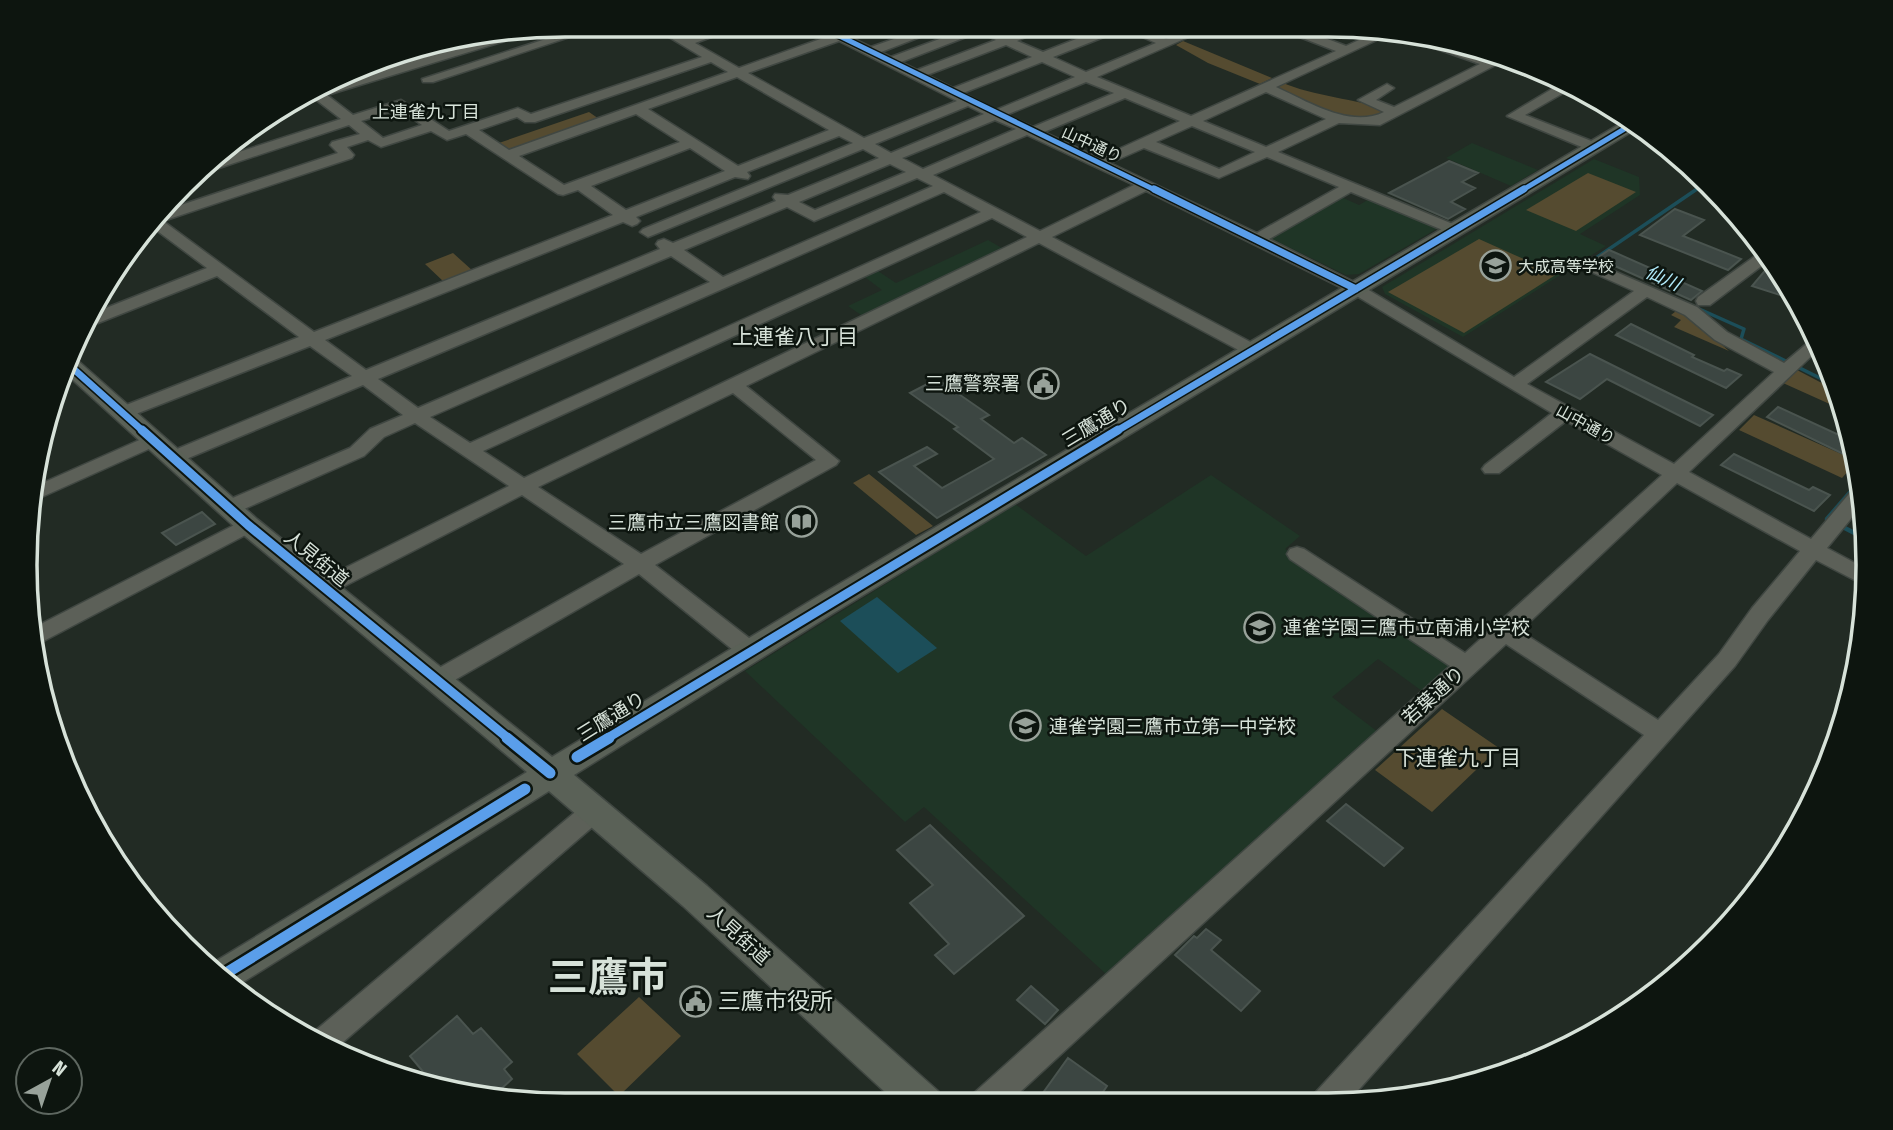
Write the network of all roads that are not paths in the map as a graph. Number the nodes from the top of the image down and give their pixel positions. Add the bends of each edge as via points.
1 (559, 37) edge
2 (677, 37) edge
3 (701, 37) edge
4 (837, 37) edge
5 (842, 37) edge
6 (912, 37) edge
7 (952, 37) edge
8 (999, 37) edge
9 (1016, 37) edge
10 (1094, 37) edge
11 (1152, 37) edge
12 (1181, 37) edge
13 (1317, 37) edge
14 (1371, 39) edge
15 (1006, 41) junction
16 (686, 42) junction
17 (485, 43) edge
18 (1166, 43) junction
19 (1345, 50) junction
20 (870, 52) junction
21 (421, 57) edge
22 (712, 58) junction
23 (1042, 58) junction
24 (1481, 60) edge
25 (426, 61) junction
26 (890, 62) junction
27 (1490, 63) joint
28 (739, 72) junction
29 (917, 75) junction
30 (1086, 77) junction
31 (428, 79) dead end
32 (340, 87) edge
33 (1265, 87) junction
34 (1387, 88) dead end
35 (1559, 90) edge
36 (953, 93) junction
37 (1126, 93) junction
38 (319, 98) edge
39 (968, 102) junction
40 (638, 108) junction
41 (1395, 112) junction
42 (996, 115) junction
43 (1337, 119) junction
44 (351, 120) junction
45 (1195, 120) junction
46 (433, 126) junction
47 (468, 129) junction
48 (1625, 129) edge
49 (1031, 130) junction
50 (840, 131) junction
51 (370, 135) junction
52 (691, 143) junction
53 (1145, 143) junction
54 (865, 145) junction
55 (1594, 147) junction
56 (240, 148) edge
57 (1270, 151) junction
58 (247, 154) junction
59 (507, 155) junction
60 (891, 158) junction
61 (225, 161) edge
62 (1099, 163) junction
63 (736, 171) junction
64 (920, 173) junction
65 (580, 185) junction
66 (945, 186) junction
67 (1147, 186) junction
68 (1352, 186) junction
69 (762, 187) junction
70 (788, 201) junction
71 (993, 212) junction
72 (172, 213) edge
73 (623, 216) junction
74 (161, 225) edge
75 (1455, 230) junction
76 (648, 232) junction
77 (1040, 237) junction
78 (1257, 239) junction
79 (672, 250) junction
80 (1759, 260) edge
81 (1586, 264) dead end
82 (220, 269) junction
83 (723, 284) junction
84 (1356, 289) junction
85 (1646, 290) junction
86 (1704, 301) dead end
87 (99, 316) edge
88 (312, 338) junction
89 (1810, 349) edge
90 (1252, 350) junction
91 (1790, 367) junction
92 (74, 370) edge
93 (367, 377) junction
94 (734, 385) junction
95 (1515, 385) junction
96 (1565, 412) junction
97 (123, 413) junction
98 (418, 417) junction
99 (162, 449) junction
100 (470, 450) junction
101 (1492, 470) dead end
102 (1678, 474) junction
103 (525, 486) junction
104 (42, 492) edge
105 (1853, 503) edge
106 (228, 508) junction
107 (248, 525) junction
108 (1814, 550) junction
109 (1297, 554) dead end
110 (639, 564) junction
111 (1856, 573) edge
112 (326, 587) junction
113 (1505, 632) junction
114 (41, 633) edge
115 (746, 653) junction
116 (1466, 665) junction
117 (438, 678) junction
118 (1659, 733) junction
119 (550, 773) junction
120 (595, 810) junction
121 (228, 972) edge
122 (327, 1037) edge
123 (913, 1093) edge
124 (997, 1093) edge
125 (1336, 1093) edge

1 - 31 street
2 - 16 street
3 - 16 street
4 - 28 street
5 - 20 street, 山中通り
6 - 20 street
7 - 26 street
8 - 15 street
9 - 15 street
10 - 23 street
11 - 18 street
12 - 18 street
13 - 19 street
14 - 19 street
15 - 23 street
15 - 29 street
16 - 22 street
17 - 25 street
18 - 30 street
19 - 33 street
20 - 26 street, 山中通り
21 - 25 street
22 - 28 street
22 - 47 street via 530,119 518,112
23 - 30 street
23 - 36 street
24 - 27 street
25 - 32 street
26 - 29 street, 山中通り
27 - 41 street
28 - 40 street
28 - 50 street
29 - 36 street, 山中通り
30 - 37 street
30 - 42 street
33 - 43 street
33 - 45 street
34 - 41 street via 1365,100
35 - 55 street via 1514,116
36 - 39 street, 山中通り
37 - 45 street
37 - 49 street
38 - 44 street
39 - 42 street, 山中通り
39 - 54 street
40 - 52 street
40 - 59 street
41 - 43 street via 1375,122
42 - 49 street, 山中通り
42 - 60 street
43 - 57 street
44 - 46 street via 401,104
44 - 51 street
44 - 58 street
45 - 53 street
45 - 57 street
46 - 47 street via 447,136
46 - 51 street via 381,143
47 - 59 street
48 - 55 main road, 三鷹通り
49 - 62 street, 山中通り
49 - 64 street
50 - 54 street
50 - 63 street
51 - 72 street via 337,145 347,155
52 - 63 street
52 - 65 street
53 - 57 street via 1219,174
53 - 62 street
54 - 60 street
54 - 69 street
55 - 75 main road, 三鷹通り
56 - 58 street
57 - 68 street
58 - 61 street
59 - 65 street via 564,191
60 - 64 street
60 - 70 street
62 - 67 street, 山中通り
63 - 69 street
63 - 73 street
64 - 66 street
64 - 70 street via 814,216
65 - 73 street
66 - 71 street
66 - 83 street
67 - 77 street
67 - 78 street, 山中通り
68 - 75 street
68 - 78 street
69 - 70 street
69 - 76 street
70 - 79 street
71 - 77 street
71 - 100 street
73 - 76 street
73 - 88 street
74 - 82 street
75 - 84 main road, 三鷹通り
76 - 79 street
77 - 90 street
77 - 94 street
78 - 84 street, 山中通り
79 - 83 street
79 - 93 street
80 - 86 street
81 - 85 street
82 - 87 street
82 - 88 street
83 - 98 street
84 - 90 main road, 三鷹通り
84 - 95 street, 山中通り
85 - 91 street via 1691,311 1721,336
85 - 95 street
88 - 93 street
88 - 97 street
89 - 91 street, 若葉通り
90 - 115 main road, 三鷹通り
91 - 102 street, 若葉通り
92 - 97 main road, 人見街道
93 - 98 street
93 - 99 street
94 - 103 street
94 - 110 street via 830,461
95 - 96 street, 山中通り
96 - 101 street
96 - 102 street, 山中通り
97 - 99 main road, 人見街道
98 - 100 street
98 - 106 street via 377,433 357,452
99 - 104 street
99 - 106 main road, 人見街道
100 - 103 street
102 - 108 street, 山中通り
102 - 113 street, 若葉通り
103 - 110 street
103 - 112 street
105 - 108 street
106 - 107 main road, 人見街道
107 - 112 main road, 人見街道
107 - 114 street
108 - 111 street, 山中通り
108 - 118 street via 1727,660
109 - 116 street
110 - 115 street via 741,644
110 - 117 street
112 - 117 main road, 人見街道
113 - 116 street, 若葉通り
113 - 118 street
115 - 119 main road, 三鷹通り
116 - 124 street, 若葉通り
117 - 119 main road, 人見街道
118 - 125 street
119 - 120 main road, 人見街道
119 - 121 main road, 三鷹通り
120 - 122 street
120 - 123 main road, 人見街道

